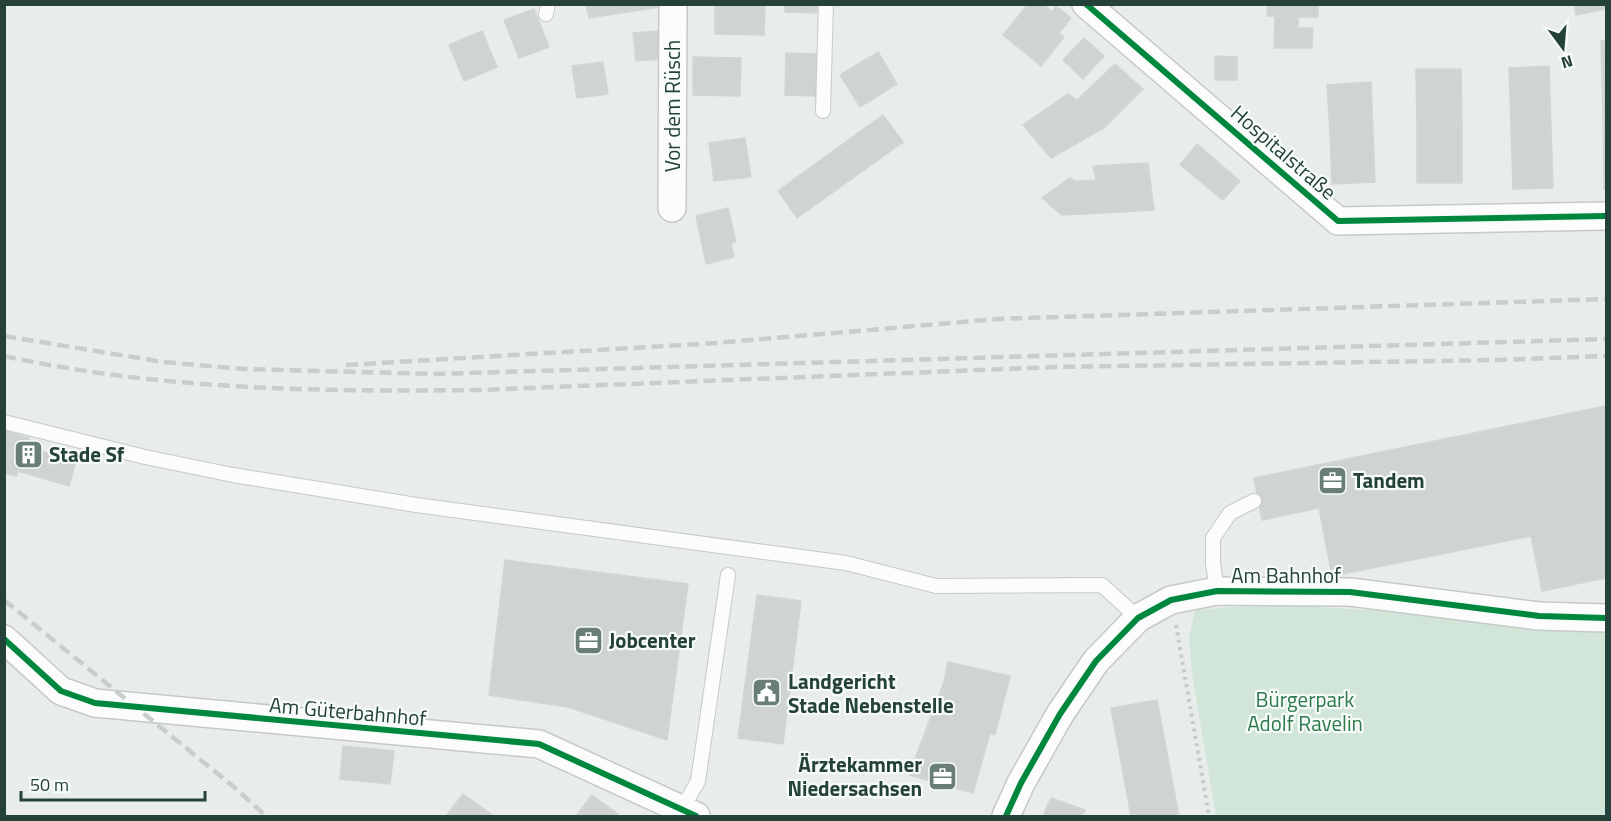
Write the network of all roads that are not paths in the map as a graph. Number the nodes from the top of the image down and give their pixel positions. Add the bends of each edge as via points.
1 (673, 4) edge
2 (826, 4) edge
3 (1086, 4) edge
4 (824, 111) dead end
5 (672, 208) dead end
6 (1606, 216) edge
7 (4, 422) edge
8 (1254, 501) dead end
9 (728, 575) dead end
10 (1217, 591) junction
11 (1138, 618) junction
12 (1606, 618) edge
13 (4, 639) edge
14 (689, 812) edge
15 (1006, 816) edge

1 - 5 street, Vor dem Rüsch
2 - 4 lane
3 - 6 street, Hospitalstraße via 1338,220
7 - 11 lane via 233,475 416,505 846,563 936,586 1102,585
8 - 10 lane via 1230,513 1213,538
9 - 14 lane via 698,781
10 - 11 street, Am Bahnhof via 1171,600
10 - 12 street, Am Bahnhof via 1350,592 1539,616
11 - 15 street, Am Bahnhof via 1095,661 1060,714
13 - 14 street, Am Güterbahnhof via 61,691 95,703 539,744

